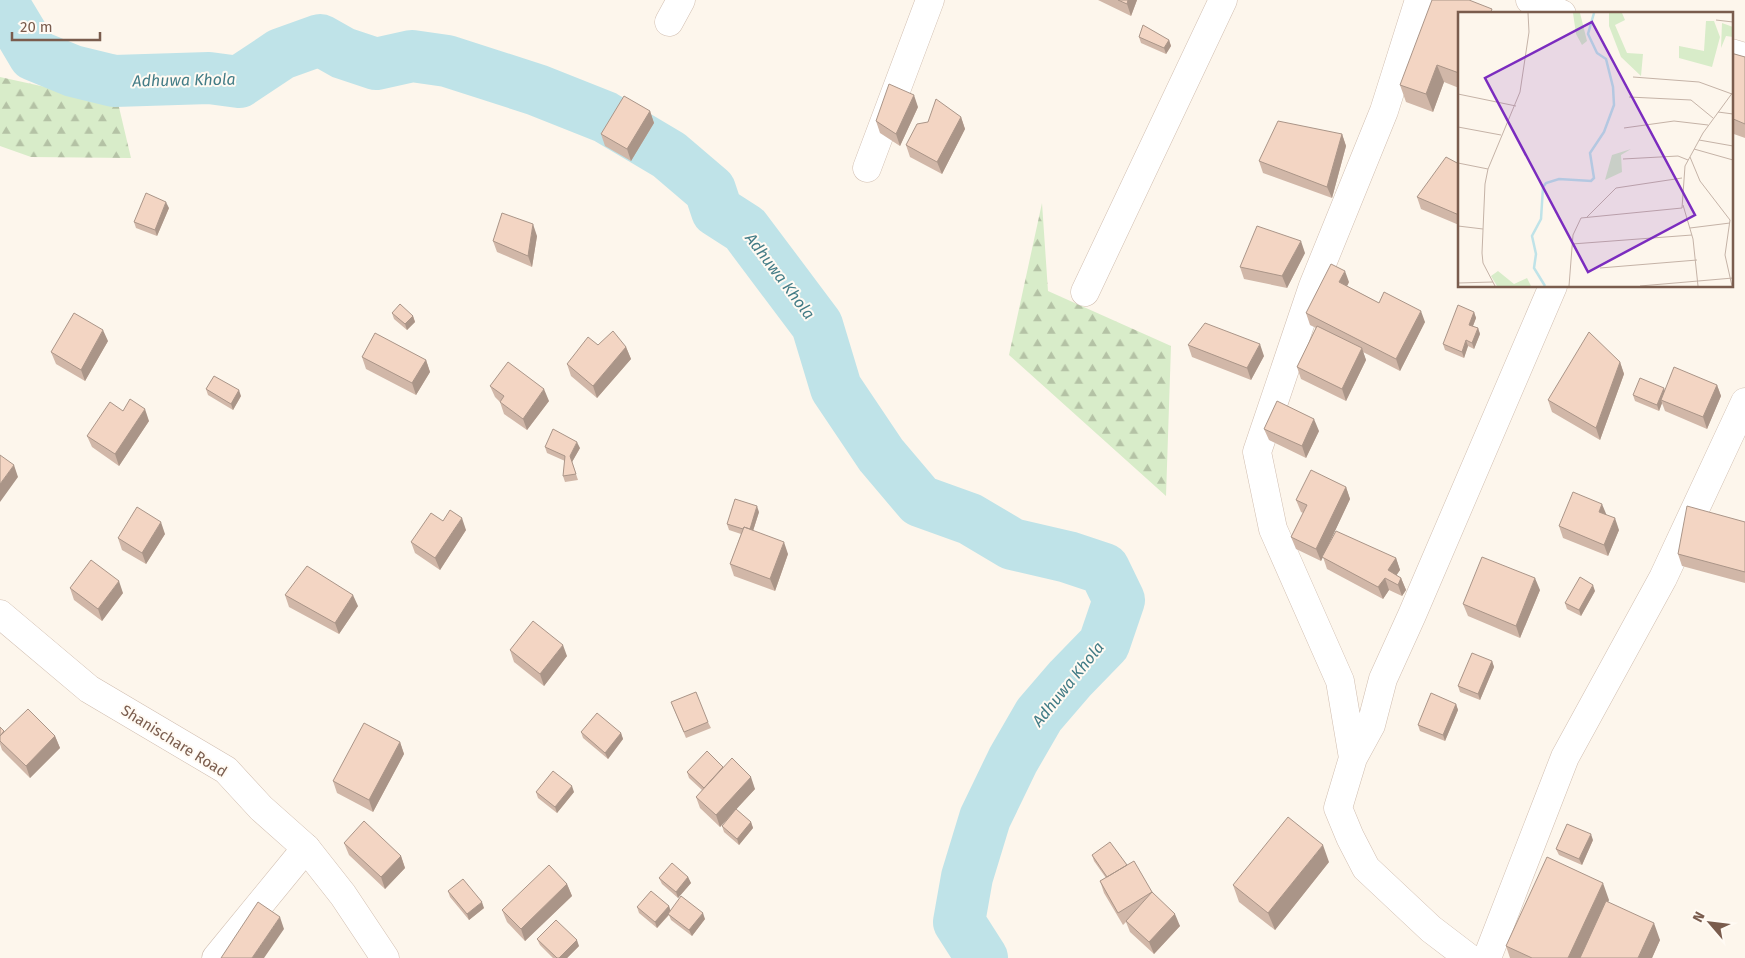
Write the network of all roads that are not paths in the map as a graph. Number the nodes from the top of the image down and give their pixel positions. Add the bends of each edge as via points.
1 (930, 0) edge
2 (1223, 0) edge
3 (1418, 0) edge
4 (1530, 0) edge
5 (1557, 12) edge
6 (1732, 53) edge
7 (1745, 57) edge
8 (867, 168) dead end
9 (1552, 288) edge
10 (1085, 292) dead end
11 (1745, 402) edge
12 (0, 614) edge
13 (1353, 758) junction
14 (306, 848) junction
15 (216, 958) edge
16 (386, 958) edge
17 (1469, 958) edge
18 (1487, 958) edge

1 - 8 street
2 - 10 street
3 - 13 street via 1384,111 1313,286 1257,452 1273,529 1340,681
4 - 5 street
6 - 7 street
9 - 13 street via 1383,679 1371,725
11 - 18 street via 1663,578 1565,757
12 - 14 street, Shanischare Road via 89,690 226,770 260,808
13 - 17 street via 1338,808 1366,868 1431,929
14 - 15 street
14 - 16 street, Shanischare Road

